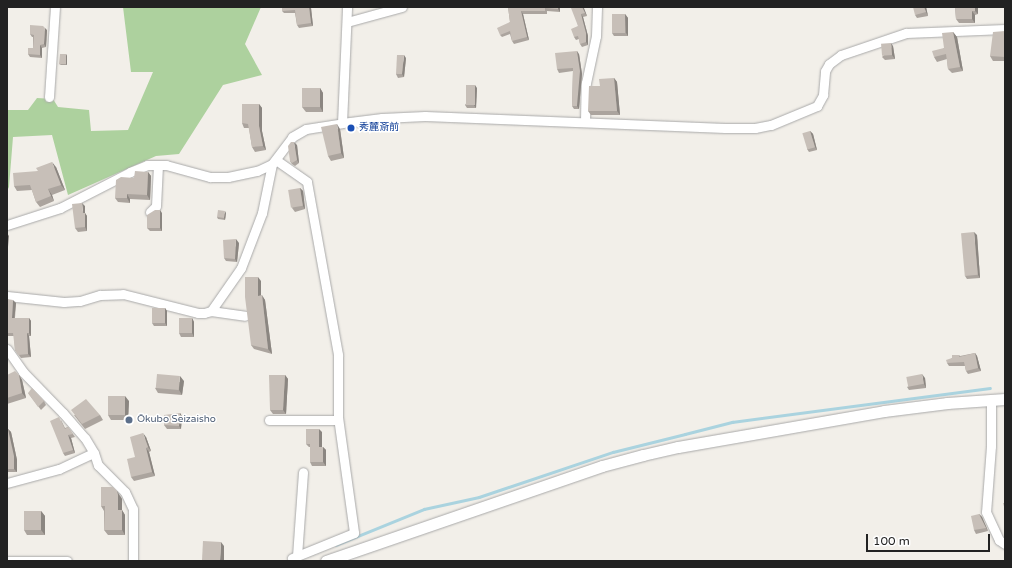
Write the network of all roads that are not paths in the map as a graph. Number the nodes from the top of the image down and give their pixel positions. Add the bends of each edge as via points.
1 (55, 7) edge
2 (347, 7) edge
3 (402, 7) edge
4 (597, 7) edge
5 (347, 22) junction
6 (1005, 29) edge
7 (49, 97) dead end
8 (585, 122) junction
9 (342, 123) junction
10 (274, 162) junction
11 (158, 165) junction
12 (150, 212) edge
13 (7, 224) edge
14 (7, 296) edge
15 (211, 311) junction
16 (245, 316) edge
17 (7, 349) edge
18 (1005, 399) edge
19 (991, 400) junction
20 (269, 420) dead end
21 (335, 420) junction
22 (94, 453) junction
23 (303, 472) dead end
24 (7, 483) edge
25 (1005, 544) edge
26 (293, 559) edge
27 (7, 561) edge
28 (17, 561) edge
29 (67, 561) edge
30 (133, 561) edge
31 (282, 561) edge
32 (326, 561) edge

1 - 7 street
2 - 5 street
3 - 5 street
4 - 8 street via 596,36 586,83
5 - 9 street
6 - 8 street via 906,34 841,55 829,64 825,71 823,95 817,106 771,125 725,128
8 - 9 street via 425,116
9 - 10 street via 306,129 292,137
10 - 11 street via 257,171 228,177 210,177
10 - 15 street via 262,213 241,268
10 - 21 street via 307,182 338,355
11 - 12 street via 156,206
11 - 13 street via 147,165 130,172 60,208
14 - 15 street via 64,302 80,301 100,295 123,294 198,313
15 - 16 street
17 - 22 street via 23,372 85,438
18 - 19 street
19 - 25 street via 991,446 986,512 999,540
19 - 32 street via 947,402 884,411 643,455 602,466
20 - 21 street
21 - 26 street via 354,533
22 - 24 street via 59,469
22 - 30 street via 98,466 125,492 133,509
23 - 26 street
26 - 31 street
27 - 28 street
28 - 29 street

